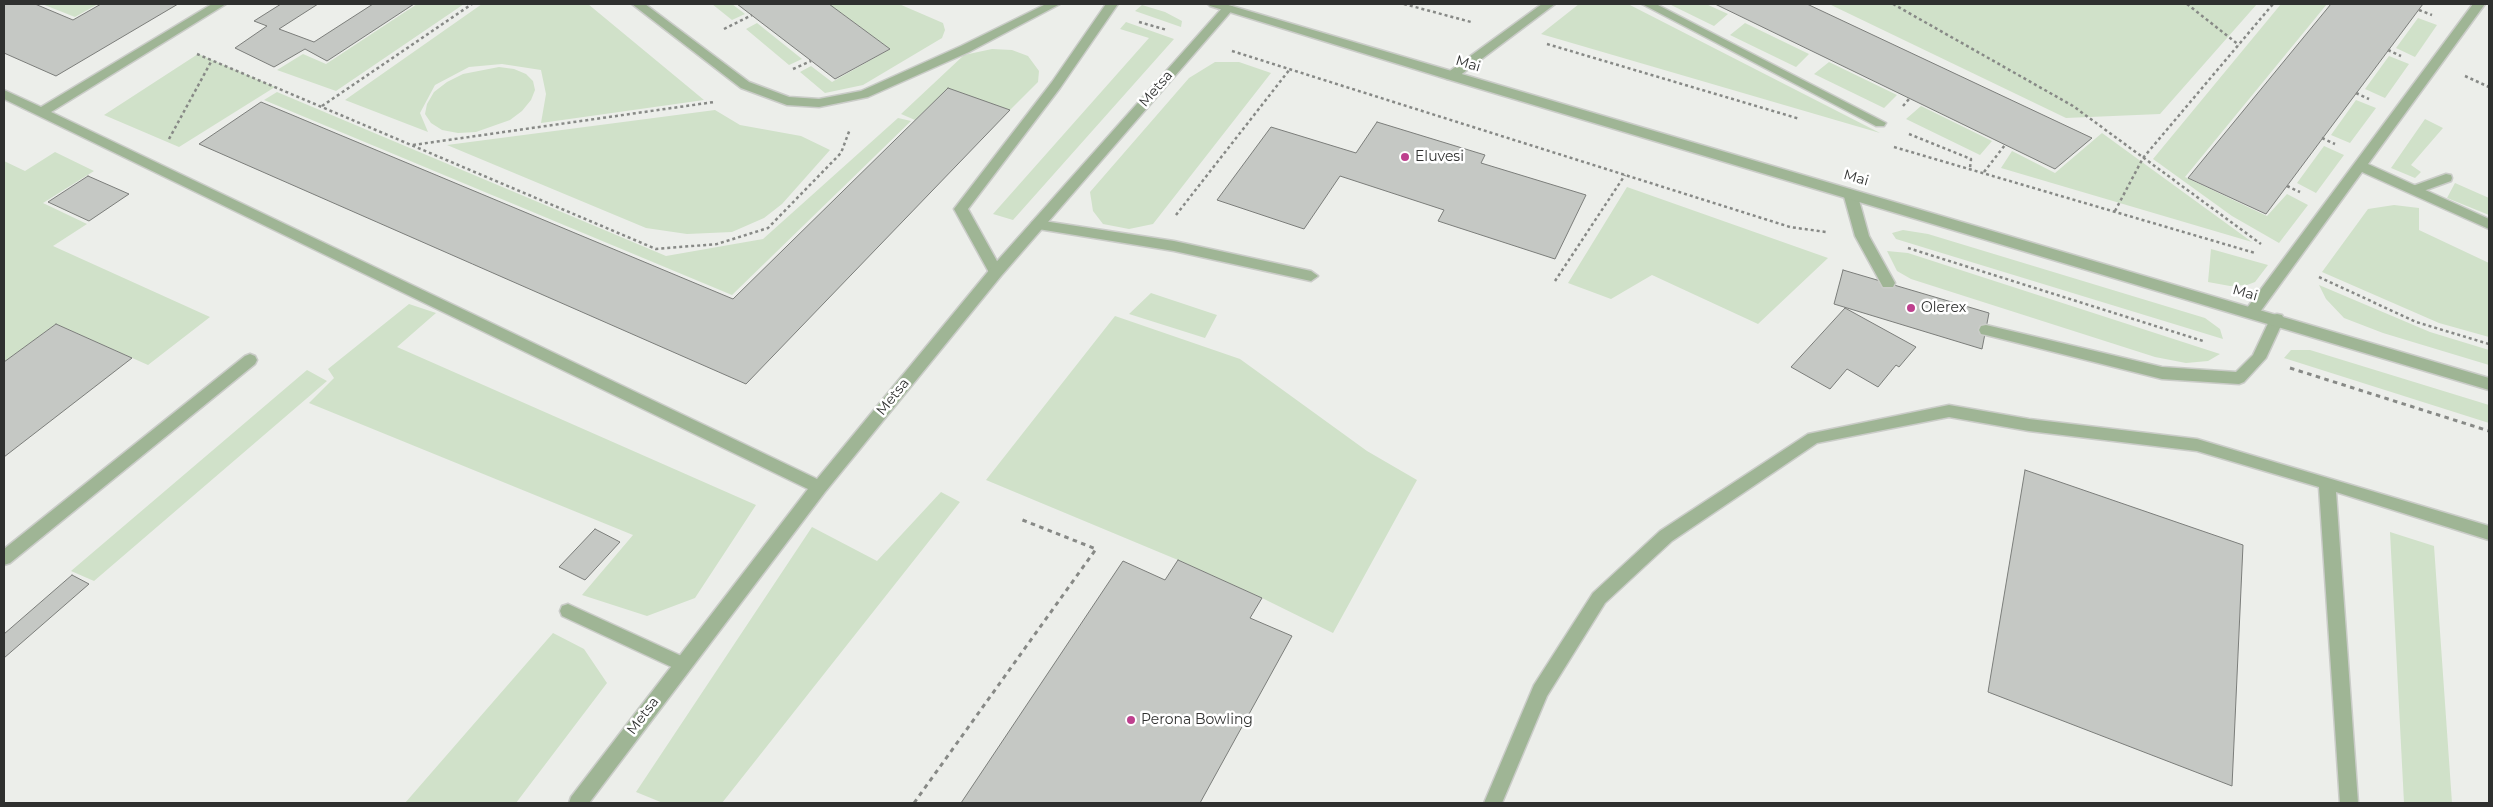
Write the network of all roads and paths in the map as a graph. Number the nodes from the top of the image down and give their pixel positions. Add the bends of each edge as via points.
1 (220, 4) edge
2 (472, 4) edge
3 (638, 4) edge
4 (1054, 4) edge
5 (1404, 4) edge
6 (1418, 4) edge
7 (1550, 4) edge
8 (1648, 4) edge
9 (1893, 4) edge
10 (2187, 4) edge
11 (2274, 4) edge
12 (2479, 4) edge
13 (1221, 6) edge
14 (1109, 7) edge
15 (1422, 9) junction
16 (1509, 33) junction
17 (161, 39) junction
18 (1199, 41) junction
19 (2239, 45) junction
20 (212, 60) junction
21 (1290, 69) junction
22 (1451, 76) junction
23 (4, 94) edge
24 (769, 94) junction
25 (864, 94) junction
26 (322, 107) junction
27 (41, 112) junction
28 (1802, 120) dead end
29 (1880, 123) joint
30 (1886, 144) dead end
31 (2004, 145) dead end
32 (413, 146) junction
33 (2143, 158) junction
34 (154, 166) junction
35 (2360, 166) junction
36 (1970, 168) junction
37 (1984, 172) junction
38 (1625, 175) junction
39 (2446, 178) dead end
40 (2415, 190) junction
41 (1850, 194) junction
42 (2115, 212) junction
43 (2489, 224) edge
44 (1037, 225) junction
45 (1862, 236) junction
46 (1154, 243) junction
47 (2288, 263) junction
48 (996, 272) junction
49 (1311, 276) dead end
50 (1555, 281) dead end
51 (1888, 283) dead end
52 (2252, 312) junction
53 (2277, 319) junction
54 (1986, 330) dead end
55 (2489, 344) edge
56 (2259, 358) junction
57 (250, 360) dead end
58 (2489, 384) edge
59 (2489, 431) edge
60 (2327, 483) junction
61 (819, 487) junction
62 (1020, 519) dead end
63 (2489, 533) edge
64 (4, 558) edge
65 (568, 611) dead end
66 (682, 664) junction
67 (578, 803) edge
68 (914, 803) edge
69 (1494, 803) edge
70 (2349, 803) edge

1 - 17 street
2 - 26 path
3 - 24 street via 744,85
4 - 25 street
5 - 15 path
6 - 15 path
7 - 16 street
8 - 29 street
9 - 33 path via 2073,106
10 - 19 path
11 - 19 path
12 - 35 street
13 - 18 street, Metsa
13 - 22 street, Mai
14 - 18 path
14 - 48 street via 1056,85 961,209
15 - 16 path
16 - 22 street
16 - 28 path
17 - 20 path
17 - 27 street
18 - 21 path
18 - 44 street, Metsa
19 - 33 path
20 - 26 path
20 - 34 path
21 - 38 path
21 - 46 path
22 - 41 street, Mai
23 - 27 street
24 - 25 street via 787,101 819,103
24 - 32 path
25 - 32 path via 841,153 775,221 768,228 717,244 656,249
26 - 32 path
27 - 34 street
29 - 36 path via 1971,159
30 - 36 path
31 - 37 path
33 - 42 path
33 - 47 path
34 - 61 street
35 - 40 street
35 - 47 street
36 - 37 path
37 - 42 path
38 - 45 path via 1790,227
38 - 50 path
39 - 40 street
40 - 43 street
41 - 45 street
41 - 52 street, Mai
42 - 47 path
44 - 46 street
44 - 48 street, Metsa
45 - 51 street
45 - 56 path
46 - 49 street
47 - 52 street
47 - 55 path via 2416,322
48 - 61 street, Metsa
52 - 53 street, Mai
53 - 56 street
53 - 58 street, Mai
54 - 56 street via 2162,372 2239,378
56 - 59 path
57 - 64 street
60 - 63 street
60 - 69 street via 2197,445 2029,425 1949,410 1813,438 1666,536 1599,598 1540,691
60 - 70 street
61 - 66 street, Metsa
62 - 68 path via 1096,549
65 - 66 street
66 - 67 street, Metsa

